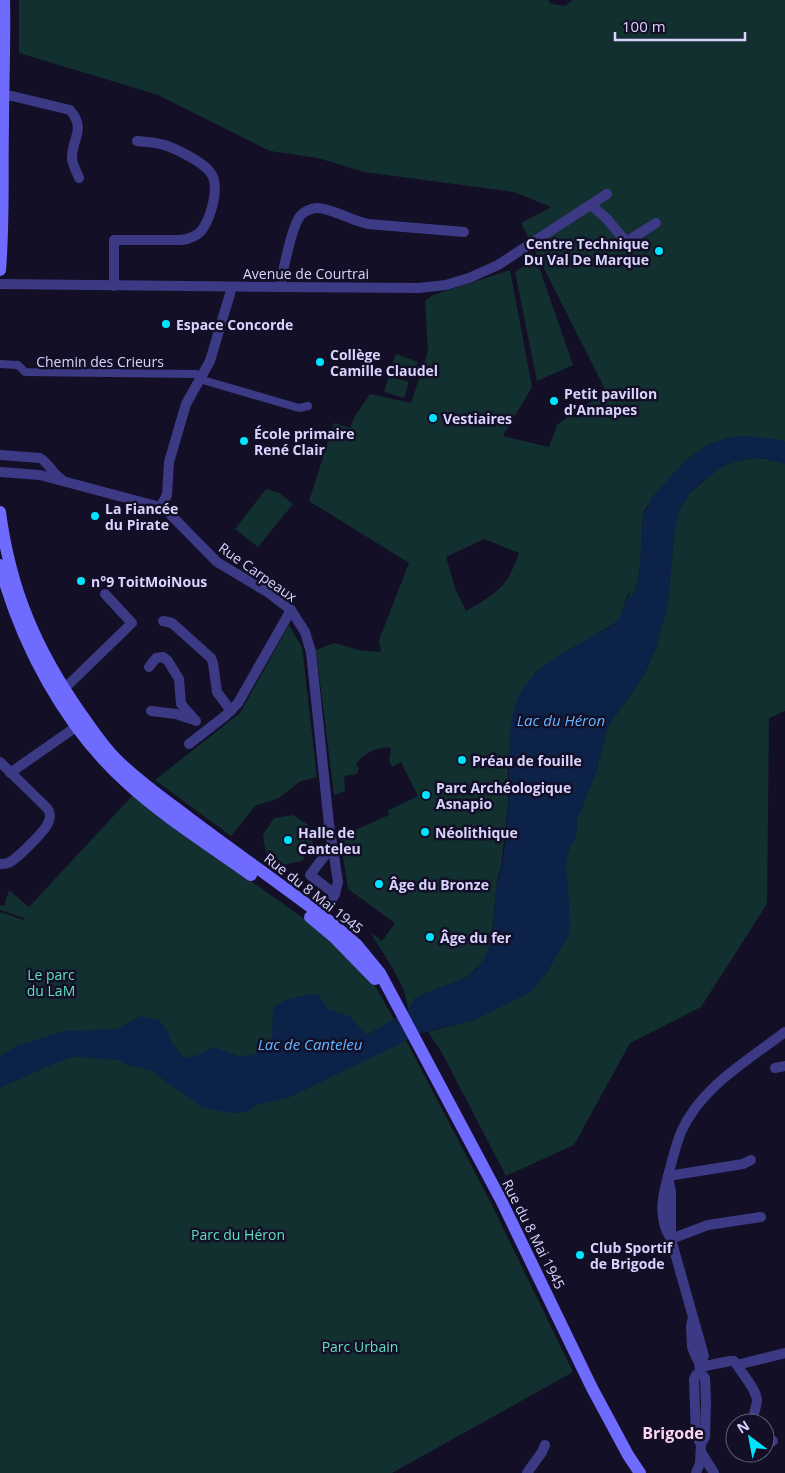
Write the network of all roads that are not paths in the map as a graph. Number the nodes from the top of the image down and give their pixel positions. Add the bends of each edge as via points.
1 (4, 0) edge
2 (1, 96) edge
3 (137, 141) dead end
4 (79, 178) dead end
5 (607, 194) dead end
6 (591, 205) junction
7 (1, 217) edge
8 (656, 223) dead end
9 (464, 232) dead end
10 (0, 270) edge
11 (0, 284) edge
12 (114, 286) junction
13 (232, 287) junction
14 (280, 287) junction
15 (0, 364) edge
16 (201, 378) junction
17 (308, 406) dead end
18 (0, 455) edge
19 (0, 472) edge
20 (64, 481) junction
21 (161, 506) junction
22 (0, 512) edge
23 (0, 565) edge
24 (105, 594) dead end
25 (291, 610) junction
26 (163, 621) dead end
27 (149, 667) dead end
28 (59, 691) junction
29 (151, 711) dead end
30 (230, 711) junction
31 (196, 721) junction
32 (81, 723) junction
33 (206, 730) junction
34 (189, 744) dead end
35 (0, 762) edge
36 (10, 773) junction
37 (332, 846) junction
38 (0, 864) edge
39 (335, 894) junction
40 (320, 919) junction
41 (785, 1032) edge
42 (415, 1045) junction
43 (751, 1160) dead end
44 (668, 1176) junction
45 (761, 1217) dead end
46 (671, 1239) junction
47 (785, 1353) edge
48 (737, 1365) junction
49 (700, 1367) junction
50 (754, 1413) edge
51 (545, 1445) dead end
52 (701, 1448) junction
53 (527, 1473) edge
54 (631, 1473) edge
55 (640, 1473) edge
56 (696, 1473) edge
57 (714, 1473) edge

1 - 2 main road
2 - 4 street via 70,110 79,129 72,157
2 - 7 main road
3 - 12 street via 166,146 206,167 215,181 214,195 206,223 192,237 181,240 114,240
5 - 6 street, Avenue de Courtrai
6 - 8 street via 626,242
6 - 14 street, Avenue de Courtrai via 498,266 458,282 418,288
7 - 10 main road
9 - 14 street via 368,224 321,208 310,209 300,217 295,227
11 - 12 street, Avenue de Courtrai
12 - 13 street, Avenue de Courtrai
13 - 14 street, Avenue de Courtrai
13 - 16 street via 210,362
15 - 16 street, Chemin des Crieurs via 18,365 24,372 196,374
16 - 17 street, Chemin des Crieurs via 299,408
16 - 21 street via 186,404 169,462 167,494
18 - 20 street via 43,459
19 - 20 street via 40,475
20 - 21 street
21 - 25 street, Rue Carpeaux via 217,562
22 - 28 main road, Rue du 8 Mai 1945 via 9,567 23,609
23 - 28 main road, Rue du 8 Mai 1945 via 21,629 41,670
24 - 28 street via 132,623
25 - 30 street via 238,703
25 - 37 street, Rue Carpeaux via 305,632 311,652
26 - 30 street via 172,624 211,658 216,692
27 - 31 street via 158,658 168,661 179,679 180,702
28 - 32 main road, Rue du 8 Mai 1945
29 - 31 street
30 - 33 street
31 - 33 street
32 - 36 street
32 - 40 main road, Rue du 8 Mai 1945 via 154,792
33 - 34 street
35 - 36 street
36 - 38 street via 47,808 50,815 42,833 13,860
37 - 39 street, Rue Carpeaux via 338,882
37 - 39 street via 310,875
39 - 40 street, Rue Carpeaux
40 - 42 main road, Rue du 8 Mai 1945 via 347,936 375,966 386,981
41 - 44 street via 723,1079 697,1106 681,1133
42 - 54 main road, Rue du 8 Mai 1945
42 - 55 main road, Rue du 8 Mai 1945 via 501,1200 592,1388
43 - 44 street
44 - 46 street via 662,1214
45 - 46 street via 708,1225
46 - 49 street via 704,1356
47 - 48 street
48 - 49 street via 730,1361
48 - 50 street via 756,1395
49 - 52 street via 705,1378 706,1402 705,1437
51 - 53 street
52 - 56 street
52 - 57 street

